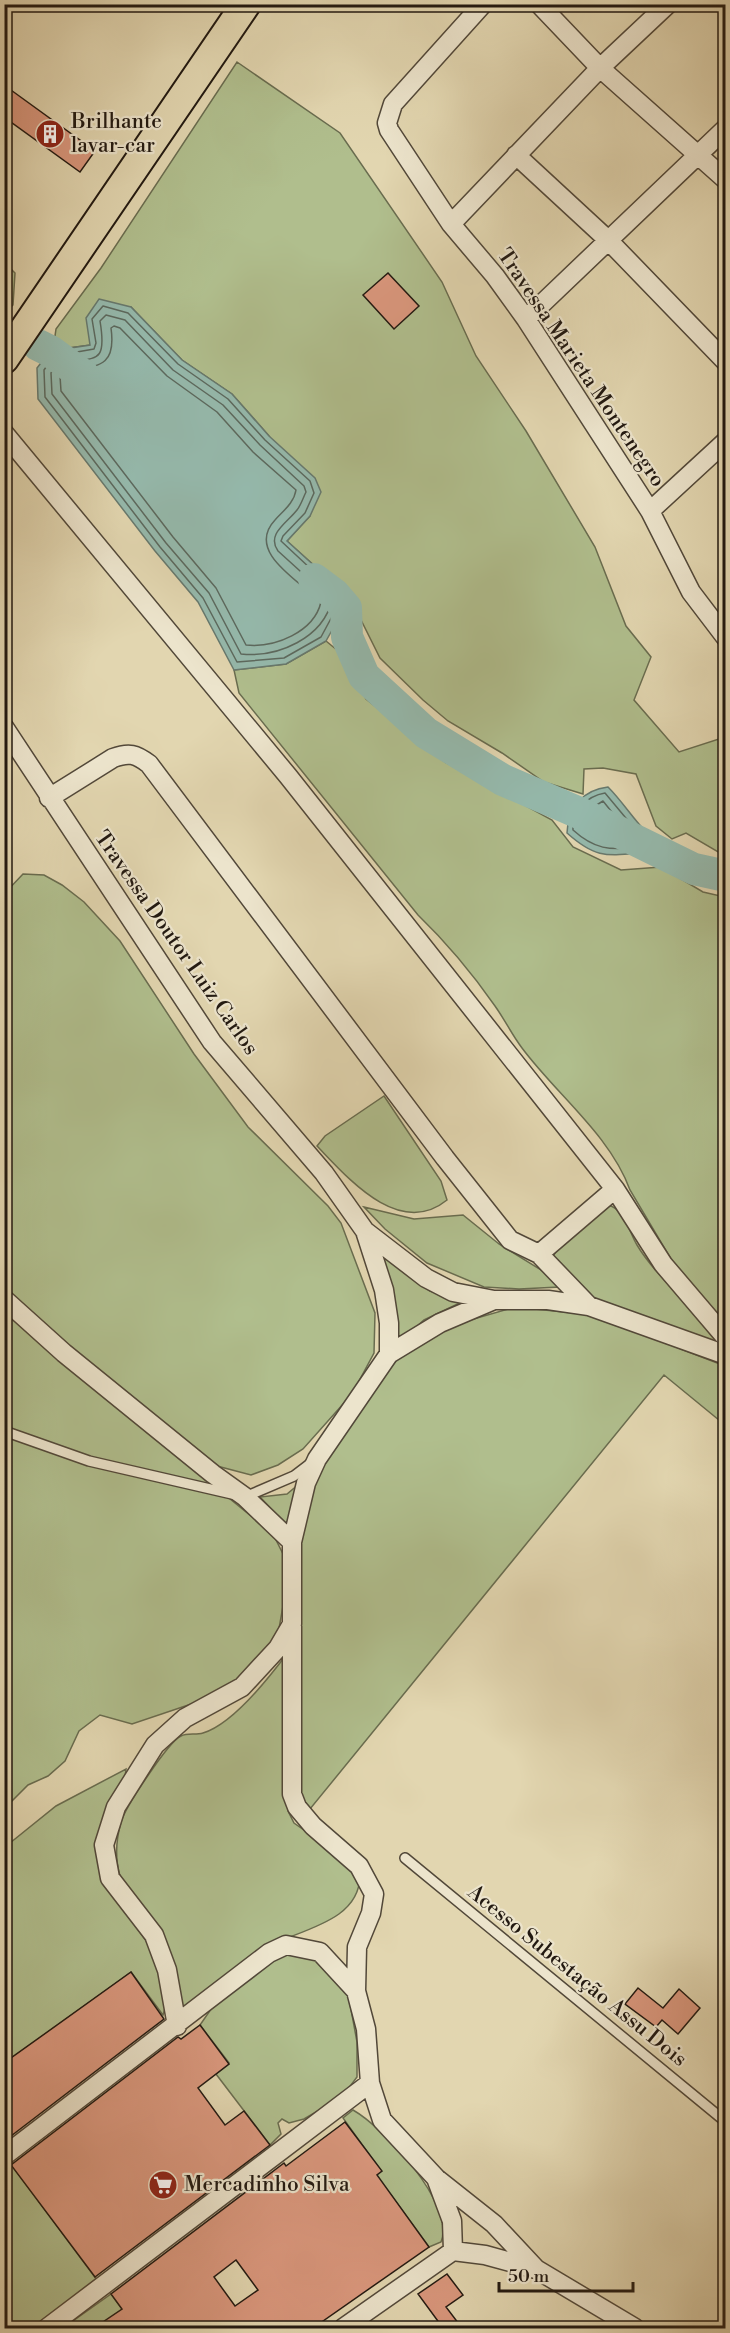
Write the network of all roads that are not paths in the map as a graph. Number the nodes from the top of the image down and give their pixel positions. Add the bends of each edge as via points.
1 (246, 4) edge
2 (483, 4) edge
3 (539, 4) edge
4 (668, 4) edge
5 (600, 68) junction
6 (726, 128) edge
7 (516, 155) junction
8 (697, 156) junction
9 (726, 180) edge
10 (451, 224) junction
11 (608, 240) junction
12 (526, 319) junction
13 (4, 359) edge
14 (726, 362) edge
15 (4, 433) edge
16 (726, 441) edge
17 (650, 511) junction
18 (726, 638) edge
19 (4, 727) edge
20 (49, 798) junction
21 (615, 1189) junction
22 (365, 1231) junction
23 (539, 1254) junction
24 (4, 1299) edge
25 (495, 1300) junction
26 (589, 1306) junction
27 (726, 1338) edge
28 (389, 1354) junction
29 (726, 1355) edge
30 (4, 1431) edge
31 (317, 1459) junction
32 (245, 1497) junction
33 (292, 1542) junction
34 (292, 1624) junction
35 (405, 1858) dead end
36 (356, 1991) junction
37 (177, 2026) junction
38 (370, 2083) junction
39 (726, 2122) edge
40 (4, 2156) edge
41 (436, 2178) junction
42 (453, 2251) junction
43 (536, 2269) junction
44 (628, 2327) edge
45 (46, 2328) edge
46 (343, 2328) edge

1 - 13 main road
2 - 10 street, Travessa Marieta Montenegro via 393,104 388,116 389,130
3 - 5 street
4 - 5 street
5 - 7 street
5 - 8 street
6 - 8 street
7 - 10 street
7 - 11 street
8 - 9 street
8 - 11 street
10 - 12 street, Travessa Marieta Montenegro
11 - 12 street
11 - 14 street
12 - 17 street, Travessa Marieta Montenegro
15 - 21 street via 288,776
16 - 17 street
17 - 18 street, Travessa Marieta Montenegro via 691,592
19 - 20 street, Travessa Doutor Luiz Carlos
20 - 22 street, Travessa Doutor Luiz Carlos via 212,1042 347,1203
20 - 23 street via 118,756 135,754 149,764 502,1231 510,1240
21 - 23 street
21 - 27 street via 663,1264
22 - 25 street via 426,1278 453,1292
22 - 28 street via 384,1290
23 - 26 street
24 - 32 street via 64,1353
25 - 26 street via 548,1300
25 - 28 street via 440,1323
26 - 29 street
28 - 31 street
30 - 32 lane via 89,1461
31 - 32 lane via 294,1476
31 - 33 street via 306,1483
32 - 33 street
33 - 34 street
34 - 36 street via 292,1794 313,1826 359,1866 374,1894 357,1947
34 - 37 street via 278,1648 242,1687 185,1718 155,1745 117,1807 104,1845 110,1878 154,1935 167,1970
35 - 39 lane, Acesso Subestação Assu Dois
36 - 37 street via 320,1952 286,1945 269,1953
36 - 38 street via 366,2029
37 - 40 street
38 - 41 street via 382,2120
38 - 45 street
41 - 42 street via 452,2221
41 - 43 street via 494,2224
42 - 43 street via 486,2255
42 - 46 street
43 - 44 street

